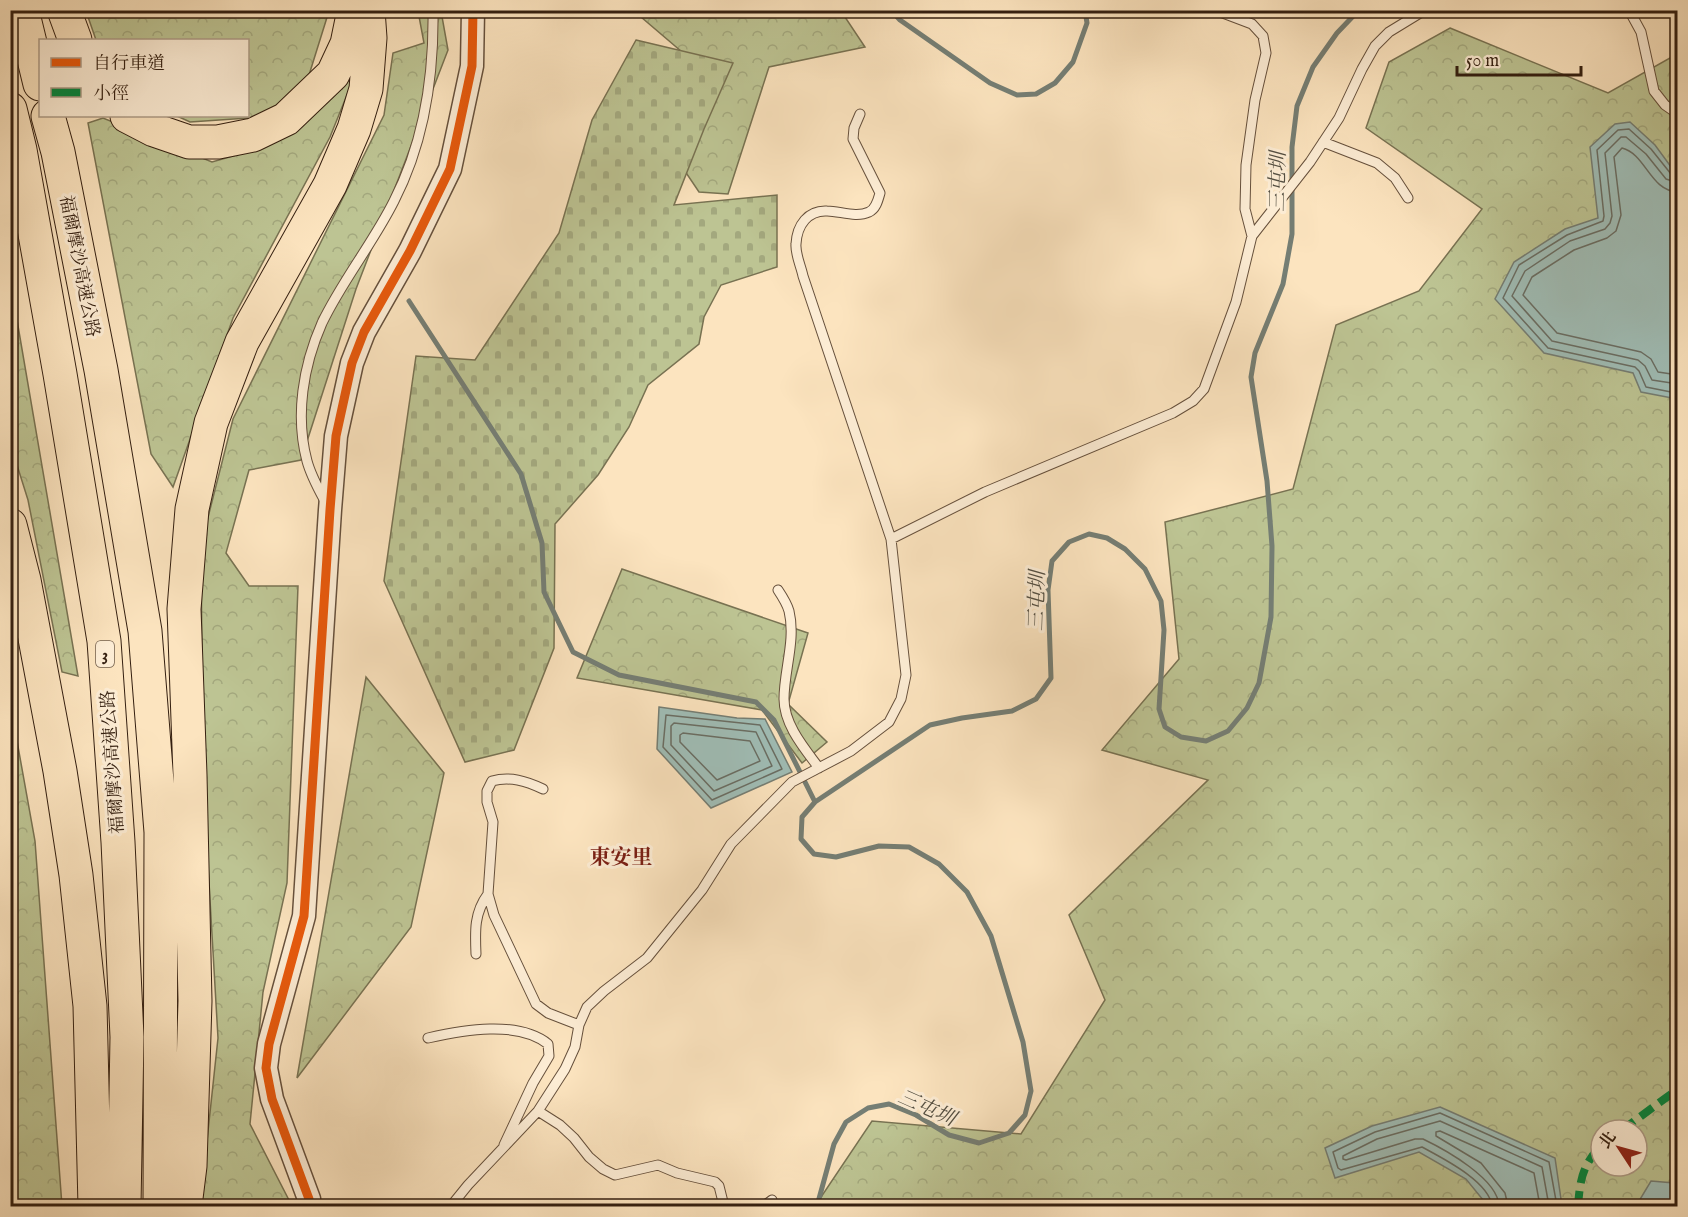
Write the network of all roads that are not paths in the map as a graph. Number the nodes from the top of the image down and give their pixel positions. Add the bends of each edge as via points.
1 (22, 10) edge
2 (64, 10) edge
3 (354, 10) edge
4 (368, 10) edge
5 (432, 10) edge
6 (473, 10) edge
7 (1215, 10) edge
8 (1425, 10) edge
9 (1629, 10) edge
10 (75, 39) edge
11 (39, 80) edge
12 (10, 109) edge
13 (860, 114) dead end
14 (1677, 114) edge
15 (48, 117) edge
16 (129, 117) edge
17 (1323, 142) junction
18 (1408, 198) dead end
19 (1252, 236) junction
20 (330, 510) junction
21 (10, 525) edge
22 (891, 539) junction
23 (778, 590) dead end
24 (819, 768) junction
25 (543, 789) dead end
26 (488, 894) junction
27 (476, 954) dead end
28 (579, 1025) junction
29 (428, 1038) dead end
30 (538, 1111) junction
31 (501, 1153) junction
32 (95, 1206) edge
33 (124, 1206) edge
34 (160, 1206) edge
35 (185, 1206) edge
36 (309, 1206) edge
37 (451, 1206) edge
38 (724, 1206) edge

1 - 11 highway
2 - 10 highway
3 - 16 highway via 347,44 333,74 286,119 252,135 218,142 189,142
4 - 35 highway via 366,89 354,129 330,185 242,342 211,423 192,509 184,609 195,1001 190,1166
5 - 20 lane via 433,50 418,141 394,201 322,324 304,378 301,429 307,463
6 - 20 street via 471,66 450,169 364,332 352,363 336,436
7 - 19 lane via 1252,24 1263,36 1266,53 1246,165 1245,209
8 - 17 lane via 1389,32 1375,46
9 - 14 lane via 1641,32 1654,91
12 - 33 highway, 福爾摩沙高速公路 / 3 via 60,374 104,641 127,1037
13 - 22 lane via 853,139 880,193 877,205 869,212 825,210 810,214 799,227 796,245
15 - 34 highway, 福爾摩沙高速公路 via 101,370 145,631 161,832
17 - 18 lane via 1377,163 1395,178
17 - 19 lane
19 - 22 lane via 1236,302 1204,389 1193,402 985,492
20 - 36 street via 304,916 266,1068 272,1099
21 - 32 highway via 56,749 76,874 90,1006
22 - 24 lane via 906,675 901,699 889,722 851,751
23 - 24 lane via 789,610 790,655 784,700 790,723
24 - 28 lane via 792,782 731,844 675,925 647,958 587,1007
25 - 26 lane via 519,780 492,781 487,791 493,822
26 - 27 lane via 475,920
26 - 28 lane via 536,1004
28 - 30 lane via 565,1069
29 - 31 lane via 462,1030 503,1030 537,1036 548,1044 549,1056
30 - 31 lane
30 - 38 lane via 560,1125 603,1169 615,1175 658,1166 715,1182
31 - 37 lane

